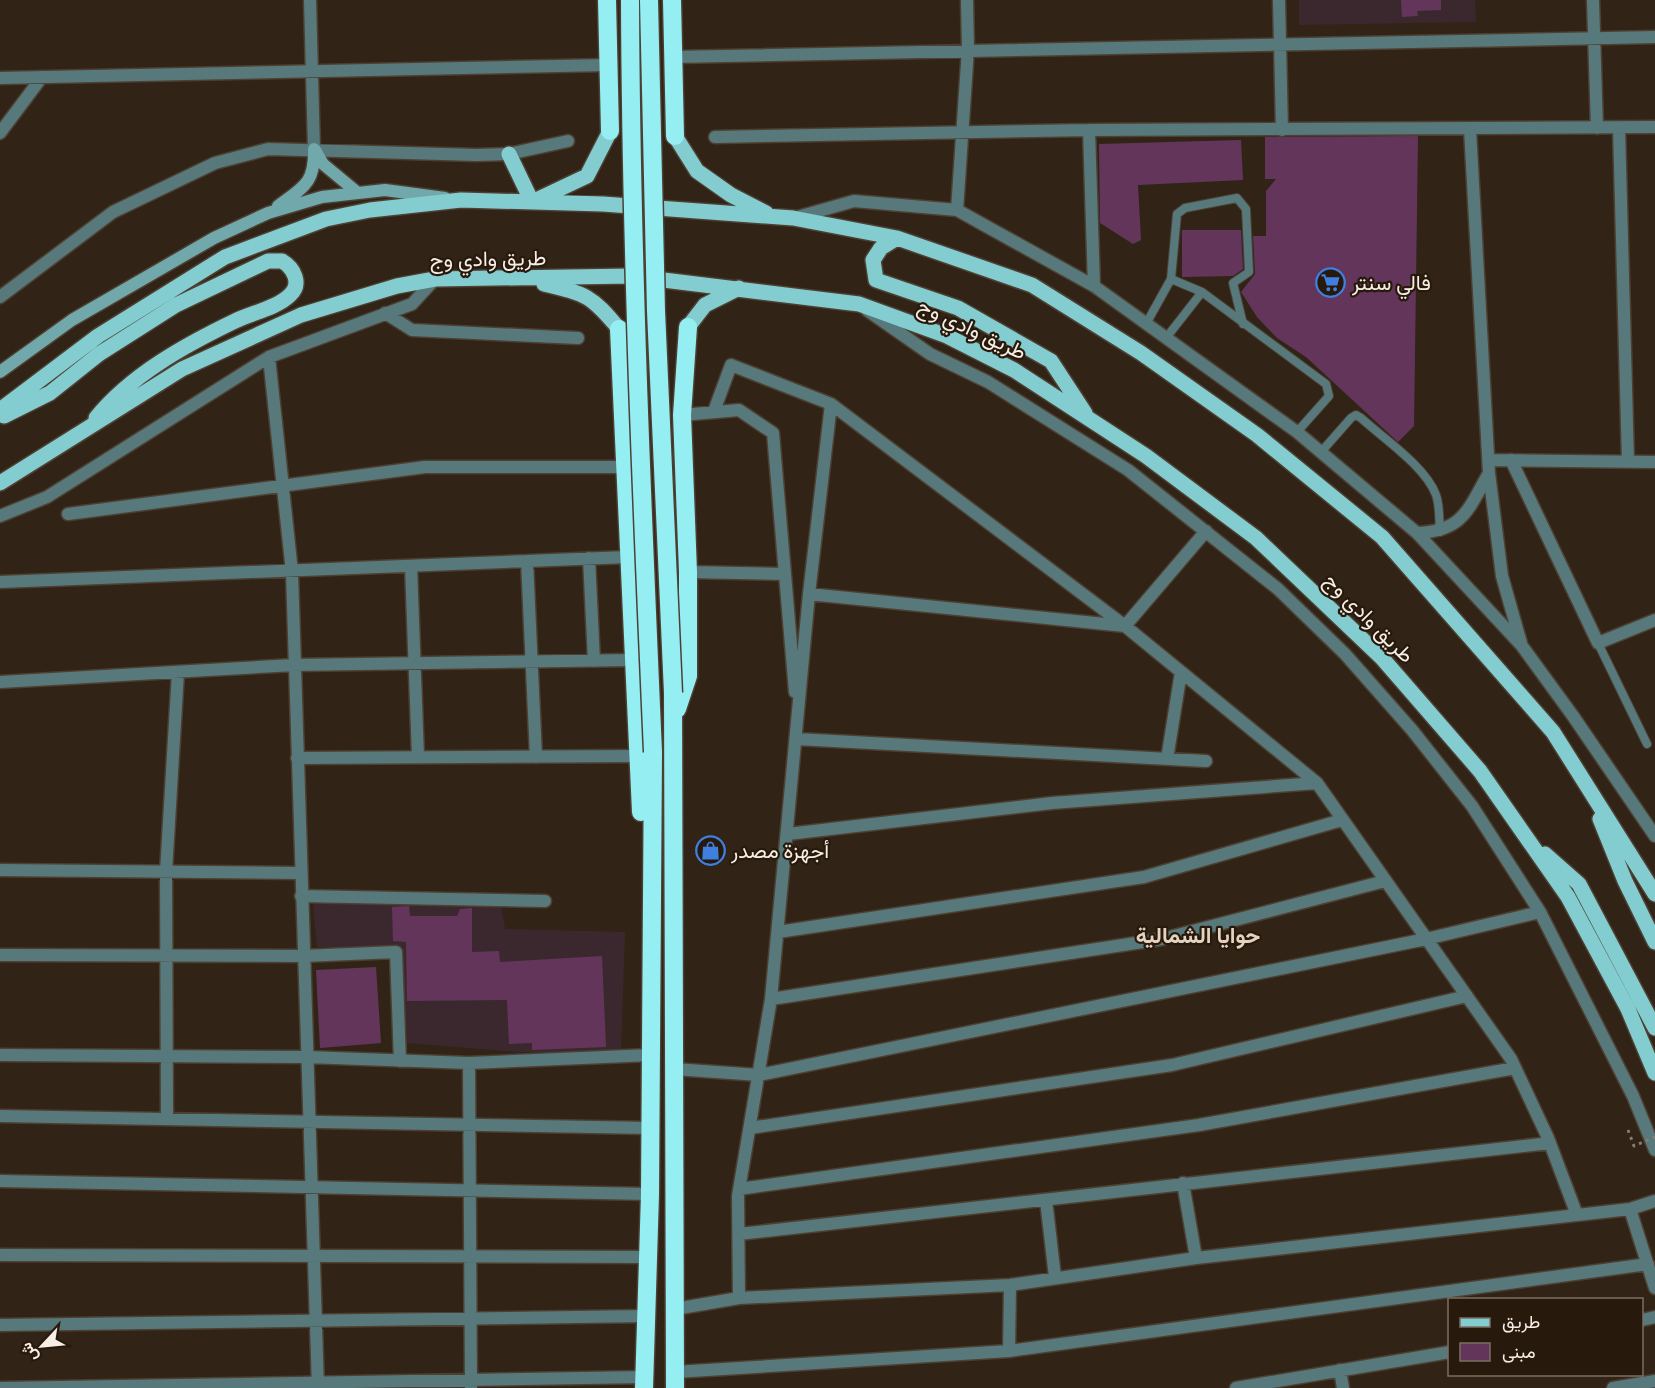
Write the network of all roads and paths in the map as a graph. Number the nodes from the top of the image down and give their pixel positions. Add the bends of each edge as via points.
1 (310, 0) edge
2 (608, 0) edge
3 (630, 0) edge
4 (649, 0) edge
5 (672, 0) edge
6 (967, 0) edge
7 (1279, 0) edge
8 (1593, 0) edge
9 (1655, 37) edge
10 (1595, 38) junction
11 (1280, 44) junction
12 (968, 49) junction
13 (673, 57) junction
14 (607, 65) junction
15 (312, 71) junction
16 (42, 77) junction
17 (0, 78) edge
18 (1655, 127) edge
19 (1597, 128) junction
20 (1619, 128) junction
21 (1470, 129) junction
22 (1089, 130) junction
23 (1282, 130) junction
24 (610, 131) joint
25 (0, 134) edge
26 (964, 134) junction
27 (675, 136) joint
28 (716, 137) dead end
29 (568, 141) dead end
30 (314, 149) junction
31 (509, 154) junction
32 (358, 193) junction
33 (461, 200) junction
34 (532, 202) junction
35 (957, 210) junction
36 (268, 213) junction
37 (771, 216) junction
38 (793, 218) junction
39 (897, 238) junction
40 (435, 279) junction
41 (527, 279) junction
42 (1171, 279) junction
43 (1094, 286) junction
44 (739, 288) junction
45 (1202, 292) junction
46 (0, 297) edge
47 (859, 304) junction
48 (385, 314) junction
49 (1146, 324) junction
50 (1243, 324) junction
51 (688, 327) joint
52 (619, 329) joint
53 (578, 338) dead end
54 (1166, 338) junction
55 (269, 357) junction
56 (0, 372) edge
57 (831, 404) junction
58 (0, 411) edge
59 (714, 411) junction
60 (682, 415) junction
61 (0, 418) edge
62 (1088, 418) junction
63 (88, 428) junction
64 (1297, 432) junction
65 (1321, 452) junction
66 (1511, 460) junction
67 (1629, 462) junction
68 (1655, 462) edge
69 (1489, 466) junction
70 (623, 467) junction
71 (0, 483) edge
72 (283, 484) junction
73 (68, 514) dead end
74 (0, 516) edge
75 (1206, 531) junction
76 (1440, 532) junction
77 (1417, 533) junction
78 (628, 557) junction
79 (589, 558) junction
80 (527, 561) junction
81 (411, 566) junction
82 (292, 572) junction
83 (688, 572) junction
84 (785, 574) junction
85 (0, 582) edge
86 (809, 594) junction
87 (1655, 620) edge
88 (1125, 626) junction
89 (1598, 643) junction
90 (1522, 646) junction
91 (633, 660) junction
92 (594, 661) junction
93 (533, 662) junction
94 (414, 664) junction
95 (294, 665) junction
96 (178, 672) junction
97 (1181, 672) junction
98 (0, 682) edge
99 (673, 722) junction
100 (798, 733) junction
101 (1647, 744) dead end
102 (645, 754) junction
103 (418, 757) junction
104 (536, 757) junction
105 (297, 758) junction
106 (1167, 759) junction
107 (1206, 761) dead end
108 (1317, 783) junction
109 (1586, 784) junction
110 (1342, 820) junction
111 (788, 834) junction
112 (1655, 836) edge
113 (1527, 838) junction
114 (0, 870) edge
115 (166, 872) junction
116 (301, 873) junction
117 (1385, 881) junction
118 (1655, 894) edge
119 (301, 896) junction
120 (545, 901) dead end
121 (1540, 912) junction
122 (778, 932) junction
123 (1426, 939) junction
124 (1655, 942) edge
125 (0, 955) edge
126 (166, 956) junction
127 (303, 956) junction
128 (1467, 996) junction
129 (771, 999) junction
130 (1655, 1029) edge
131 (0, 1055) edge
132 (650, 1055) junction
133 (166, 1056) junction
134 (307, 1057) junction
135 (400, 1061) junction
136 (469, 1063) junction
137 (1515, 1068) junction
138 (674, 1069) junction
139 (1655, 1073) edge
140 (759, 1075) junction
141 (0, 1116) edge
142 (167, 1119) junction
143 (309, 1122) junction
144 (469, 1126) junction
145 (650, 1128) junction
146 (750, 1128) junction
147 (1628, 1130) dead end
148 (1655, 1137) edge
149 (1550, 1143) junction
150 (1655, 1150) edge
151 (0, 1181) edge
152 (1183, 1183) junction
153 (312, 1189) junction
154 (739, 1190) junction
155 (469, 1192) junction
156 (650, 1194) junction
157 (1046, 1200) junction
158 (1655, 1201) edge
159 (1630, 1209) junction
160 (1577, 1215) junction
161 (738, 1234) junction
162 (0, 1255) edge
163 (314, 1257) junction
164 (647, 1257) junction
165 (470, 1258) junction
166 (1196, 1258) junction
167 (1648, 1264) junction
168 (1055, 1277) junction
169 (1010, 1285) junction
170 (1655, 1288) edge
171 (739, 1298) junction
172 (675, 1309) junction
173 (646, 1316) junction
174 (470, 1319) junction
175 (316, 1320) junction
176 (0, 1325) edge
177 (1009, 1351) junction
178 (1448, 1352) edge
179 (1340, 1370) junction
180 (675, 1380) edge
181 (1655, 1381) edge
182 (644, 1383) edge
183 (471, 1385) edge
184 (318, 1386) edge
185 (0, 1388) edge
186 (1236, 1388) edge
187 (1343, 1388) edge
188 (1613, 1388) edge

1 - 15 street
2 - 14 highway
3 - 102 highway, bridge
4 - 99 highway, bridge
5 - 13 highway
6 - 12 street
7 - 11 street
8 - 10 street
9 - 10 street
10 - 11 street
10 - 19 street
11 - 12 street
11 - 23 street
12 - 13 street
12 - 26 street
13 - 27 highway
14 - 15 street
14 - 24 highway
15 - 16 street
15 - 30 street
16 - 17 street
16 - 25 street
18 - 20 street
19 - 20 street
19 - 21 street
20 - 67 street
21 - 23 street
21 - 69 street
22 - 23 street
22 - 26 street
22 - 43 street
24 - 34 main road via 587,176
26 - 28 street
26 - 35 street
27 - 37 main road via 697,171
29 - 31 street
30 - 31 street
30 - 32 street via 323,164
30 - 36 street via 315,169 307,185
30 - 46 street via 268,149 215,163 113,212
31 - 34 main road
32 - 33 street via 385,190
32 - 36 street via 322,197
33 - 34 main road
33 - 58 main road via 326,219 225,257 98,336
34 - 37 main road
35 - 38 street via 854,201
35 - 43 street
36 - 56 street via 214,238 72,320
37 - 38 main road
38 - 39 main road
39 - 62 main road via 881,248 873,260 876,280 957,308 1051,361
39 - 109 main road via 1032,285 1141,353 1257,435 1382,537 1553,732
40 - 41 main road, طريق وادي وج
40 - 48 street via 412,304
40 - 63 main road, طريق وادي وج via 397,286 301,315 182,369
41 - 44 main road, طريق وادي وج via 631,276
41 - 52 main road via 577,292 597,303
42 - 45 lane
42 - 49 lane
42 - 50 lane via 1177,214 1185,208 1237,198 1246,209 1249,272 1233,283
43 - 49 street
44 - 47 main road, طريق وادي وج
44 - 51 main road via 705,305
45 - 50 lane
45 - 54 lane
47 - 62 main road, طريق وادي وج via 947,336 1005,365
47 - 75 street via 930,354 1052,420 1128,470
48 - 53 street via 411,330
48 - 55 street
49 - 54 street
50 - 64 lane via 1326,384 1330,391
51 - 60 highway
52 - 70 highway
54 - 64 street
55 - 72 street
55 - 74 street via 47,497
57 - 59 street via 730,365
57 - 86 street
57 - 88 street
59 - 60 street
59 - 84 street via 739,410 773,433
60 - 83 highway
61 - 63 main road via 50,393 99,354 176,305 268,261 282,261 293,270 296,284 289,296 234,321 161,363 113,398
62 - 113 main road, طريق وادي وج via 1257,538 1382,658 1479,771
63 - 71 main road, طريق وادي وج
64 - 65 street
65 - 76 lane via 1351,418 1361,418 1433,486 1438,498
65 - 77 street
66 - 67 street
66 - 69 street
66 - 89 street
67 - 68 street
69 - 76 street via 1466,513
69 - 90 street via 1502,576
70 - 72 street via 425,467
70 - 78 highway
72 - 73 street
72 - 82 street
75 - 88 street
75 - 121 street via 1312,621 1412,730 1472,806
76 - 77 street
77 - 90 street
78 - 79 street
78 - 91 highway
79 - 80 street
79 - 92 street
80 - 81 street
80 - 93 street
81 - 82 street
81 - 94 street
82 - 85 street
82 - 95 street
83 - 84 street
83 - 99 highway via 688,676
84 - 100 street
86 - 88 street
86 - 100 street
87 - 89 street
88 - 97 street
89 - 101 lane
90 - 112 street
91 - 92 street
91 - 102 highway
92 - 93 street
93 - 94 street
93 - 104 street
94 - 95 street
94 - 103 street
95 - 96 street
95 - 105 street
96 - 98 street
96 - 115 street
97 - 106 street
97 - 108 street
99 - 138 highway
100 - 106 street
100 - 111 street
102 - 104 street
102 - 132 highway
103 - 104 street
103 - 105 street
105 - 116 street
106 - 107 street
108 - 110 street
108 - 111 street via 1052,803
109 - 118 main road
109 - 124 main road via 1625,881
110 - 117 street
110 - 122 street via 1144,877
111 - 122 street
113 - 130 main road via 1579,884
113 - 139 main road, طريق وادي وج via 1568,897 1628,1009
114 - 115 street
115 - 116 street
115 - 126 street
116 - 119 street
117 - 123 street
117 - 129 street via 1162,939
119 - 120 street
119 - 127 street
121 - 123 street
121 - 150 street via 1633,1096
122 - 129 street
123 - 128 street
123 - 140 street
125 - 126 street
126 - 127 street
126 - 133 street
127 - 134 street
127 - 135 street via 396,952
128 - 137 street
128 - 146 street via 1172,1065
129 - 140 street
131 - 133 street
132 - 136 street
132 - 145 highway
133 - 134 street
133 - 142 street
134 - 135 street
134 - 143 street
135 - 136 street
136 - 144 street
137 - 149 street
137 - 154 street via 1198,1125
138 - 140 street
138 - 172 highway
140 - 146 street
141 - 142 street
142 - 143 street
143 - 144 street
143 - 153 street
144 - 145 street
144 - 155 street
145 - 156 highway
146 - 154 street
147 - 148 path, bridge via 1634,1146
149 - 152 street
149 - 160 street
151 - 153 street
152 - 157 street
152 - 166 street
153 - 155 street
153 - 163 street
154 - 161 street
155 - 156 street
155 - 165 street
156 - 164 highway
157 - 161 street
157 - 168 street
158 - 159 street
159 - 160 street
159 - 167 street
160 - 166 street
161 - 171 street
162 - 163 street
163 - 165 street
163 - 175 street
164 - 165 street
164 - 173 highway
165 - 174 street
166 - 168 street
167 - 170 street
167 - 177 street
168 - 169 street
169 - 171 street
169 - 177 street
171 - 172 street
172 - 180 highway
173 - 174 street
173 - 182 highway
174 - 175 street
174 - 183 street
175 - 176 street
175 - 184 street
177 - 180 street
178 - 179 street
179 - 186 street
179 - 187 street
181 - 188 street
182 - 183 street
183 - 184 street
184 - 185 street

